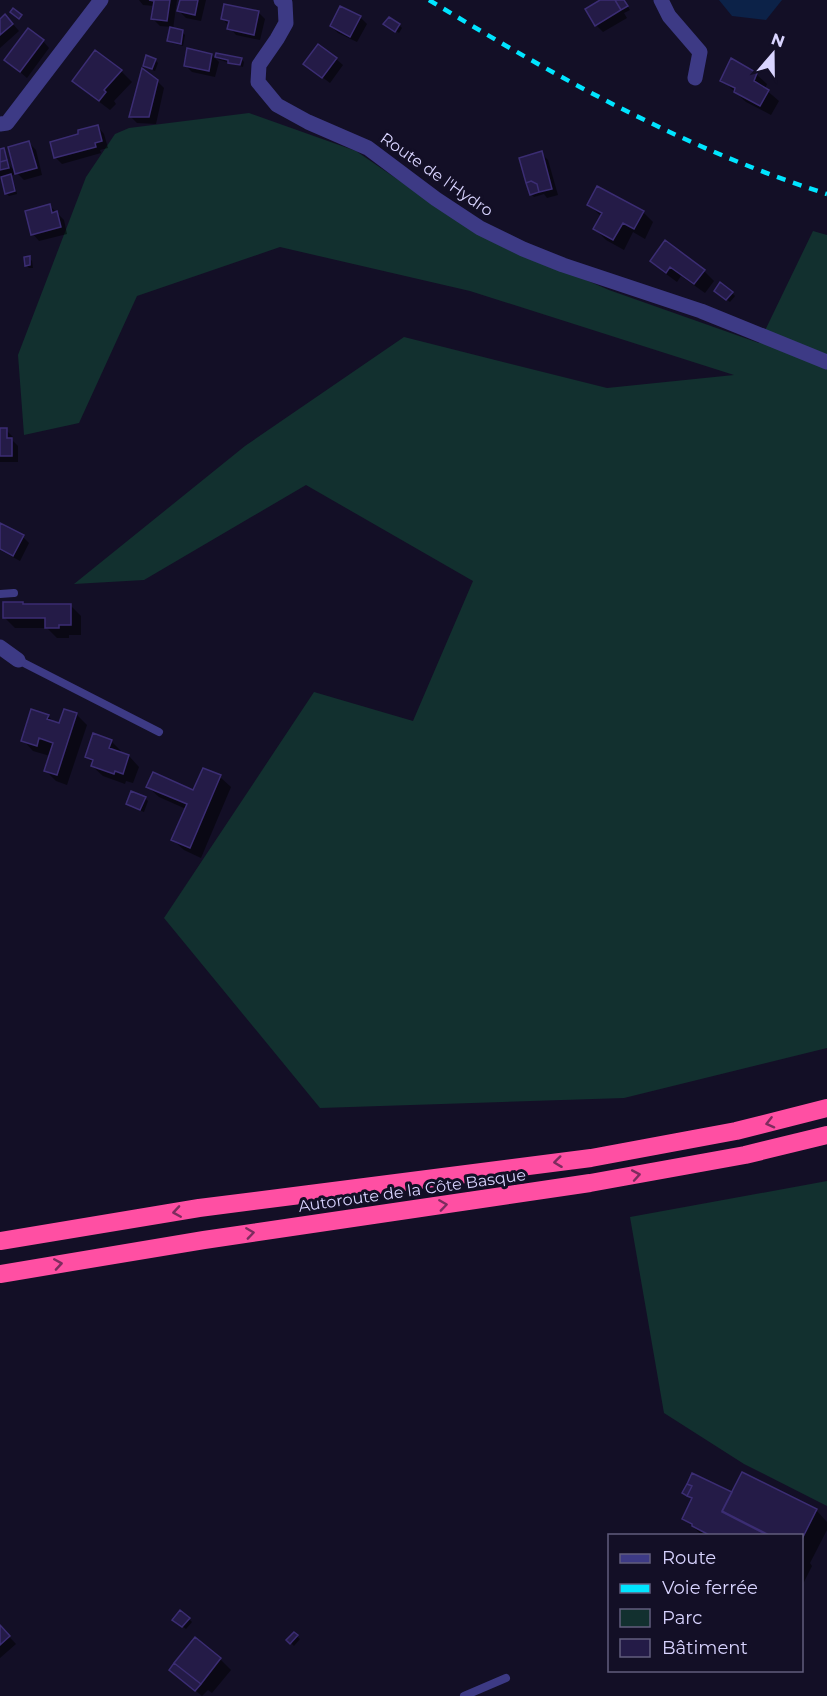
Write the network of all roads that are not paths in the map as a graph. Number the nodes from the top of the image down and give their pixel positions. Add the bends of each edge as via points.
1 (101, 0) edge
2 (281, 0) edge
3 (661, 0) edge
4 (695, 78) dead end
5 (0, 124) edge
6 (827, 362) edge
7 (14, 593) dead end
8 (0, 594) edge
9 (0, 647) edge
10 (18, 660) joint
11 (159, 732) dead end
12 (827, 1108) edge
13 (827, 1135) edge
14 (0, 1241) edge
15 (0, 1274) edge
16 (506, 1678) dead end
17 (464, 1696) edge

1 - 5 street via 7,123
2 - 6 street, Route de l'Hydro via 285,3 286,23 259,65 258,82 277,105 368,148 480,228 523,249 701,311
3 - 4 street via 669,16 700,52
7 - 8 lane
9 - 10 street
10 - 11 lane
12 -> 14 highway, Autoroute de la Côte Basque via 736,1131 591,1158 199,1208
15 -> 13 highway, Autoroute de la Côte Basque via 590,1183 745,1155
16 - 17 lane

